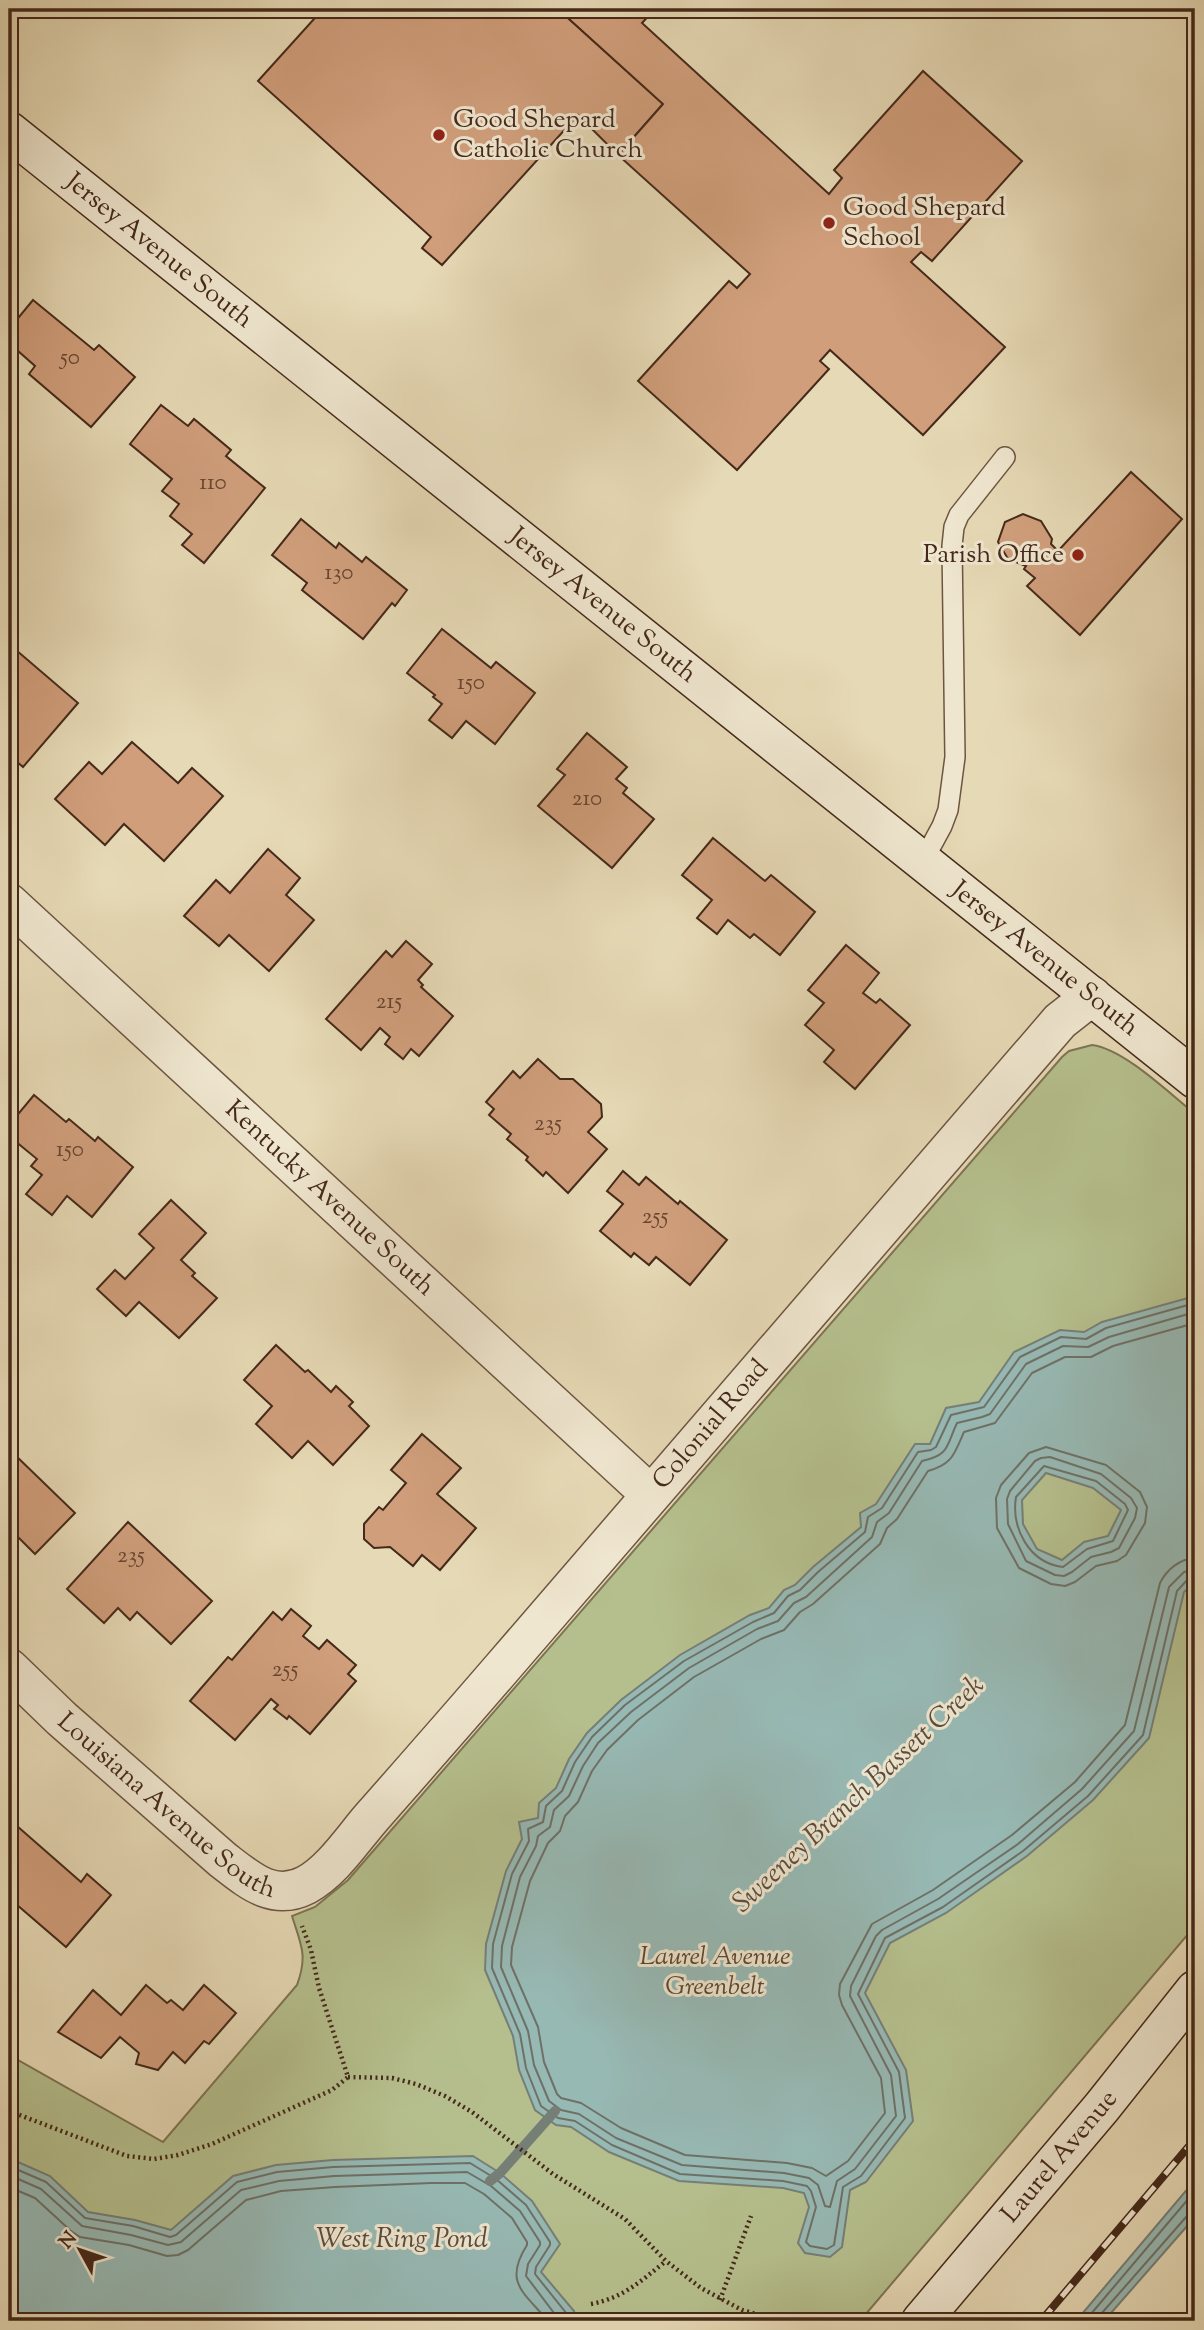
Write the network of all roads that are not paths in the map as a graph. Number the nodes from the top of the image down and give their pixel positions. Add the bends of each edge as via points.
1 (9, 131) edge
2 (1005, 457) dead end
3 (923, 861) junction
4 (9, 903) edge
5 (1092, 996) junction
6 (1195, 1079) edge
7 (650, 1494) junction
8 (9, 1668) edge
9 (334, 1860) joint
10 (1195, 1990) edge
11 (920, 2321) edge

1 - 3 street, Jersey Avenue South
2 - 3 lane via 954,527 955,757 948,810
3 - 5 street, Jersey Avenue South
4 - 7 street, Kentucky Avenue South
5 - 6 street, Jersey Avenue South
5 - 7 street, Colonial Road via 1060,1021
7 - 9 street, Colonial Road
8 - 9 street, Louisiana Avenue South via 223,1860 264,1889 291,1891 307,1884
10 - 11 street, Laurel Avenue

